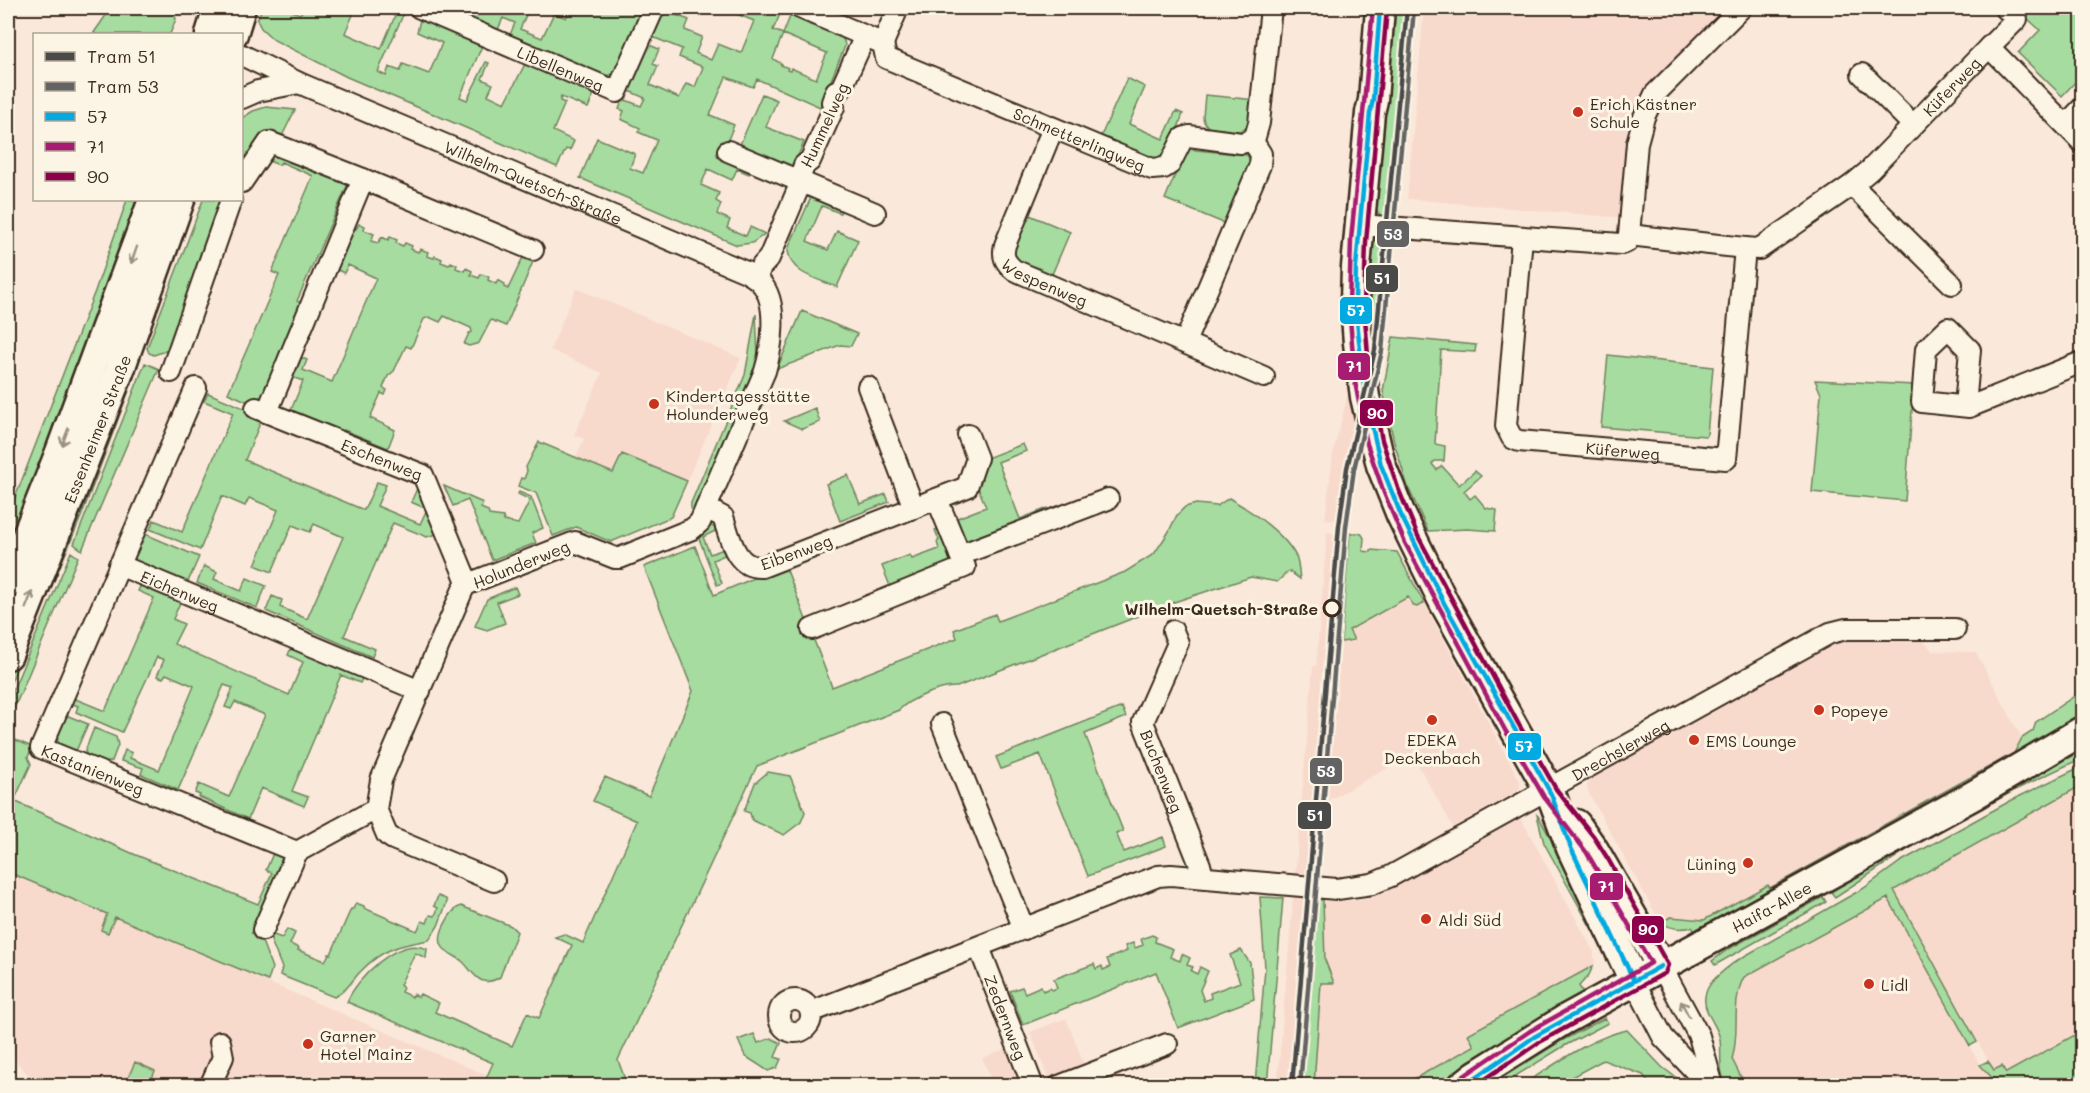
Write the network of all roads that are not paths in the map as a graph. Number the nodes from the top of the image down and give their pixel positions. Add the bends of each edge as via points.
1 (218, 8) edge
2 (241, 8) edge
3 (420, 8) edge
4 (654, 8) edge
5 (800, 8) edge
6 (898, 8) edge
7 (1271, 8) edge
8 (1380, 8) edge
9 (1741, 8) edge
10 (2005, 8) edge
11 (210, 33) edge
12 (233, 33) edge
13 (874, 39) junction
14 (1989, 47) junction
15 (243, 55) edge
16 (1862, 74) dead end
17 (299, 83) junction
18 (243, 98) edge
19 (2082, 108) edge
20 (1913, 124) junction
21 (2066, 125) junction
22 (1053, 128) junction
23 (1252, 140) junction
24 (2082, 142) edge
25 (728, 151) dead end
26 (363, 179) junction
27 (243, 181) edge
28 (801, 182) junction
29 (1852, 185) junction
30 (173, 201) edge
31 (231, 201) edge
32 (875, 213) dead end
33 (1360, 225) junction
34 (1629, 235) junction
35 (1522, 237) junction
36 (1745, 248) junction
37 (533, 250) dead end
38 (760, 283) junction
39 (1952, 284) dead end
40 (1185, 342) junction
41 (2082, 362) edge
42 (171, 372) dead end
43 (1264, 377) dead end
44 (868, 387) dead end
45 (196, 388) dead end
46 (1965, 406) dead end
47 (968, 435) dead end
48 (937, 499) junction
49 (1108, 499) dead end
50 (706, 508) junction
51 (914, 508) junction
52 (960, 555) junction
53 (119, 565) junction
54 (8, 584) edge
55 (468, 584) junction
56 (812, 629) dead end
57 (1955, 629) dead end
58 (1173, 631) dead end
59 (8, 655) edge
60 (420, 691) junction
61 (942, 724) dead end
62 (2082, 731) edge
63 (1550, 792) junction
64 (376, 809) junction
65 (297, 852) junction
66 (1203, 877) junction
67 (494, 880) dead end
68 (1024, 929) junction
69 (263, 930) dead end
70 (979, 947) junction
71 (1661, 966) junction
72 (1634, 981) junction
73 (812, 1012) dead end
74 (220, 1042) dead end
75 (1167, 1044) dead end
76 (210, 1086) edge
77 (1033, 1086) edge
78 (1059, 1086) edge
79 (1462, 1086) edge
80 (1711, 1086) edge

1 - 11 street
2 - 12 street
3 - 4 street, Libellenweg via 617,92
5 - 13 street
6 - 13 street, Hummelweg
7 - 23 street via 1258,133
8 - 33 street
9 - 34 street via 1655,94 1637,143
10 - 14 street, Küferweg via 2017,19
13 - 22 street, Schmetterlingweg via 886,58
13 - 28 street, Hummelweg via 836,91 831,116 810,162 804,165
14 - 20 street, Küferweg
14 - 21 street
15 - 17 street, Wilhelm-Quetsch-Straße
16 - 20 street, Küferweg
17 - 18 street
17 - 38 street, Wilhelm-Quetsch-Straße via 746,272
19 - 21 street
20 - 29 street, Küferweg
21 - 24 street
22 - 23 street, Schmetterlingweg via 1152,168 1170,165 1180,142 1189,136
22 - 40 street, Wespenweg via 1005,245 1005,262 1014,270
23 - 40 street via 1261,154 1260,165
25 - 28 street, Hummelweg
26 - 27 street via 269,142
26 - 37 street
26 - 55 street, Eschenweg via 261,410 423,475
28 - 32 street, Hummelweg
28 - 38 street, Hummelweg via 770,258 761,267
29 - 36 street, Küferweg via 1760,249
29 - 39 street
30 -> 54 street, Essenheimer Straße via 68,431
59 -> 30 street, Essenheimer Straße via 119,372
31 - 42 street
33 - 35 street, Küferweg
33 - 63 street via 1355,302 1358,343 1368,414 1381,465 1444,603
34 - 35 street, Küferweg via 1627,242 1621,244
34 - 36 street, Küferweg
35 - 36 street, Küferweg via 1506,426 1512,438 1726,459
38 - 50 street, Holunderweg via 770,305 771,349
40 - 43 street, Wespenweg
41 - 46 street
44 - 51 street
45 - 53 street
47 - 48 street, Eibenweg via 977,458 967,487
48 - 51 street, Eibenweg
48 - 52 street
49 - 52 street
50 - 51 street, Eibenweg via 721,514 739,557 754,568
50 - 55 street, Holunderweg via 692,529 620,558 575,542
52 - 56 street via 965,567
53 - 60 street, Eichenweg
53 - 65 street, Kastanienweg via 41,748
55 - 60 street, Holunderweg
57 - 63 street, Drechslerweg via 1837,630
58 - 66 street, Buchenweg via 1178,643 1143,722
60 - 64 street, Holunderweg via 381,780
61 - 68 street
62 - 71 street, Haifa-Allee
63 - 66 street, Drechslerweg via 1372,884 1337,889
63 - 71 street via 1593,850
63 - 72 street via 1571,848
64 - 65 street
64 - 67 street via 387,835 393,839
65 - 69 street
66 - 68 street via 1158,876
68 - 70 street
70 - 73 street
70 - 77 street, Zedernweg
71 - 72 street, Haifa-Allee
80 -> 71 street via 1699,1036
72 - 79 street, Haifa-Allee via 1564,1020
72 - 80 street via 1663,1037
74 - 76 street via 223,1057
75 - 78 street

